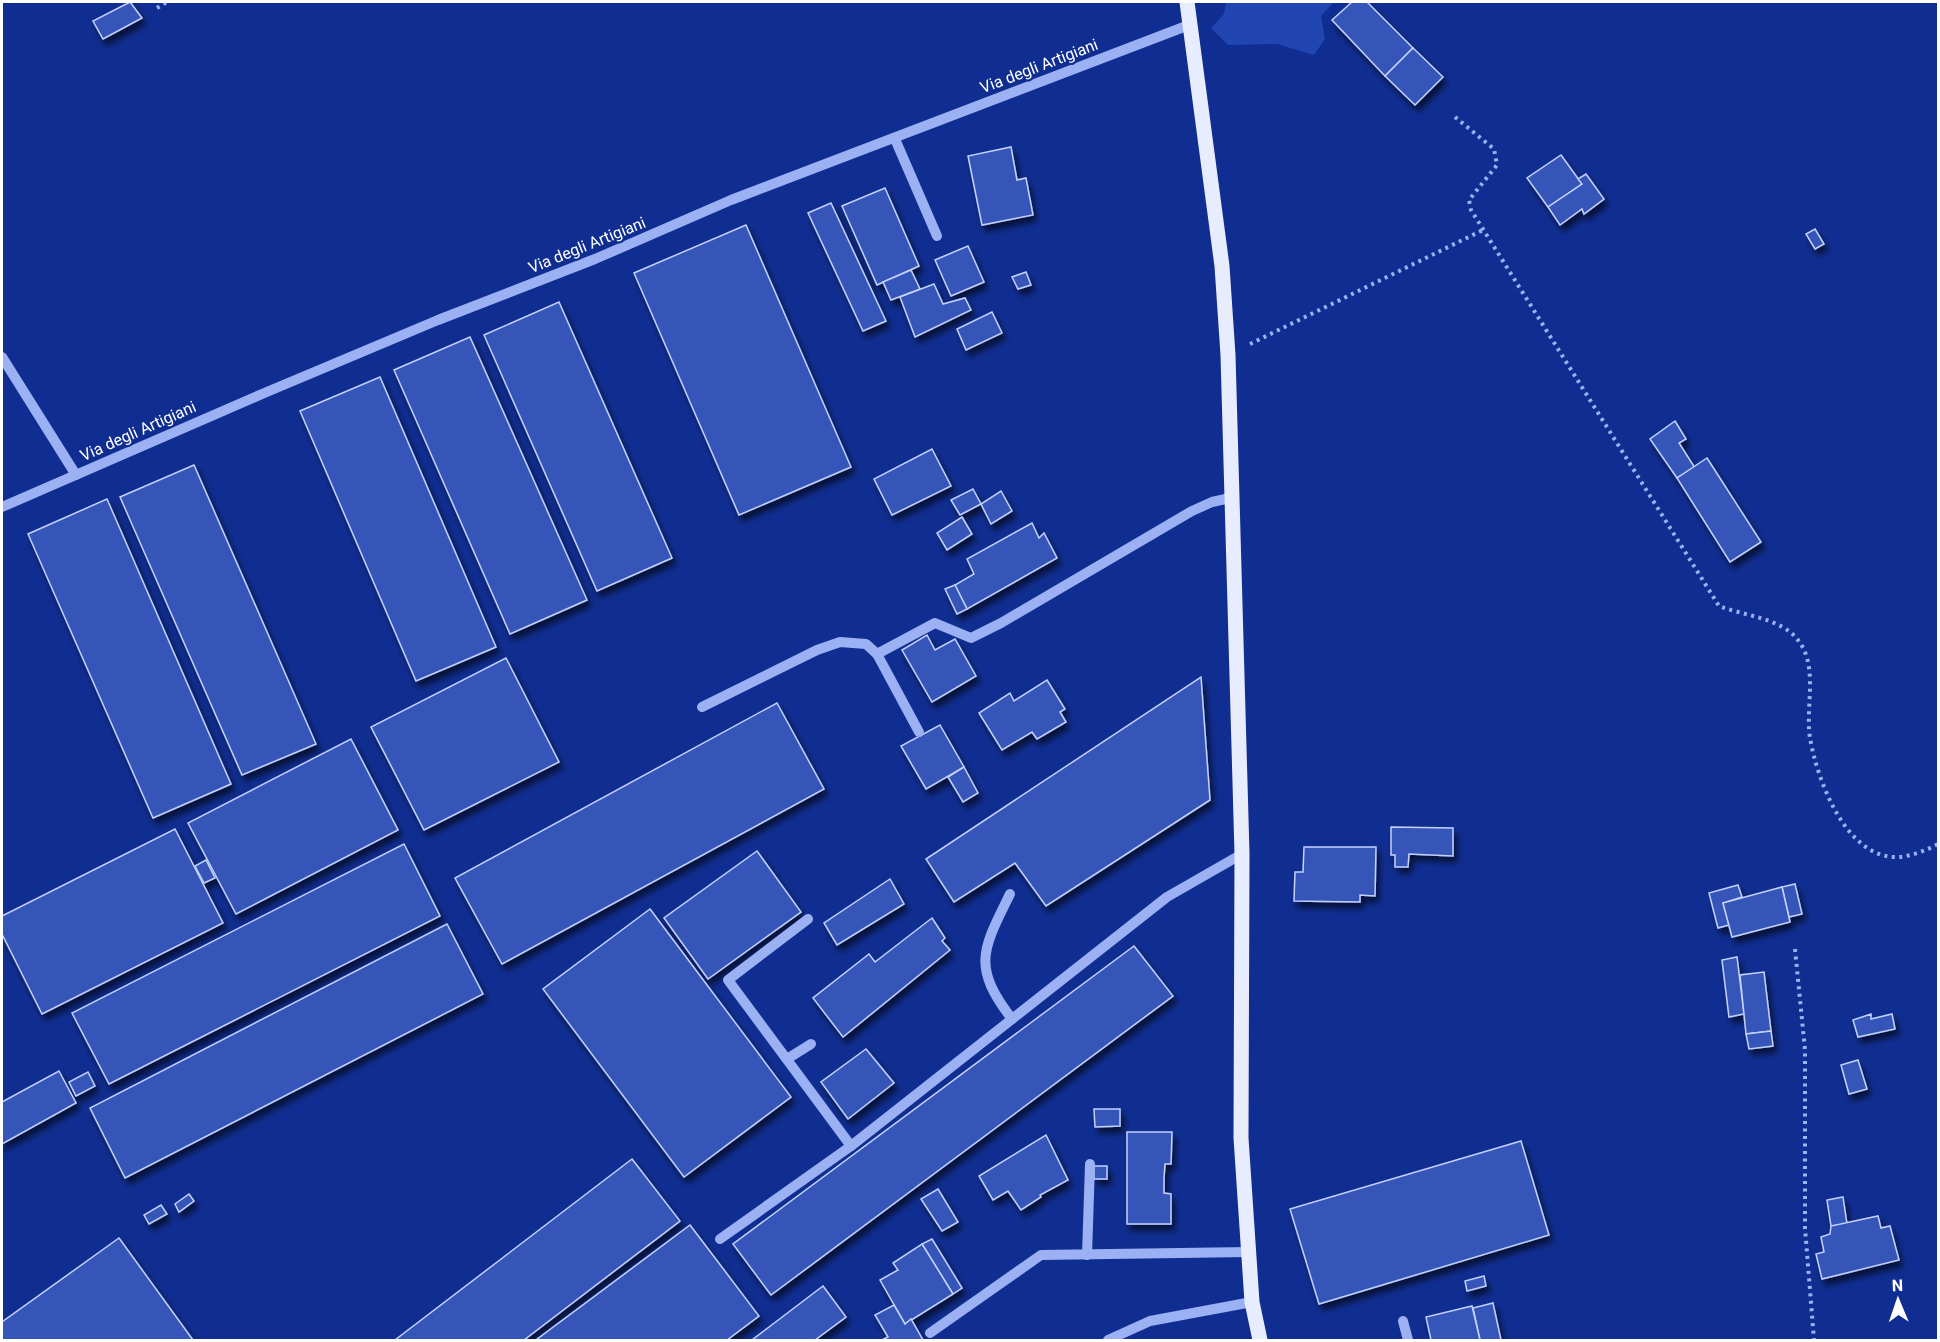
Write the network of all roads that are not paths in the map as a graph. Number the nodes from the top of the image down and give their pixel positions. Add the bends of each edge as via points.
1 (1187, 2) edge
2 (1189, 25) junction
3 (895, 139) junction
4 (938, 236) dead end
5 (2, 357) edge
6 (76, 475) junction
7 (1230, 498) junction
8 (2, 507) edge
9 (877, 654) junction
10 (702, 707) dead end
11 (919, 732) dead end
12 (1242, 854) junction
13 (1010, 894) dead end
14 (808, 919) dead end
15 (1012, 1019) junction
16 (811, 1044) dead end
17 (787, 1059) junction
18 (851, 1146) junction
19 (1090, 1164) dead end
20 (720, 1239) dead end
21 (1249, 1252) junction
22 (1087, 1255) junction
23 (1252, 1302) junction
24 (1403, 1320) dead end
25 (930, 1333) dead end
26 (1108, 1341) edge
27 (1260, 1341) edge
28 (1408, 1341) edge

1 - 2 main road
2 - 3 lane, Via degli Artigiani
2 - 7 main road via 1221,266 1228,354
3 - 4 lane
3 - 6 lane, Via degli Artigiani via 731,200 595,259 438,320
5 - 6 lane
6 - 8 lane, Via degli Artigiani
7 - 9 lane via 1192,511 971,638 935,623
7 - 12 main road
9 - 10 lane via 866,644 840,642
9 - 11 lane
12 - 15 lane via 1167,897
12 - 21 main road via 1241,1138
13 - 15 lane via 986,944 985,970 994,996
14 - 17 lane via 728,980
15 - 18 lane
16 - 17 lane
17 - 18 lane
18 - 20 lane
19 - 22 lane
21 - 22 lane
21 - 23 main road
22 - 25 lane via 1041,1255
23 - 26 lane via 1150,1320
23 - 27 main road
24 - 28 lane

